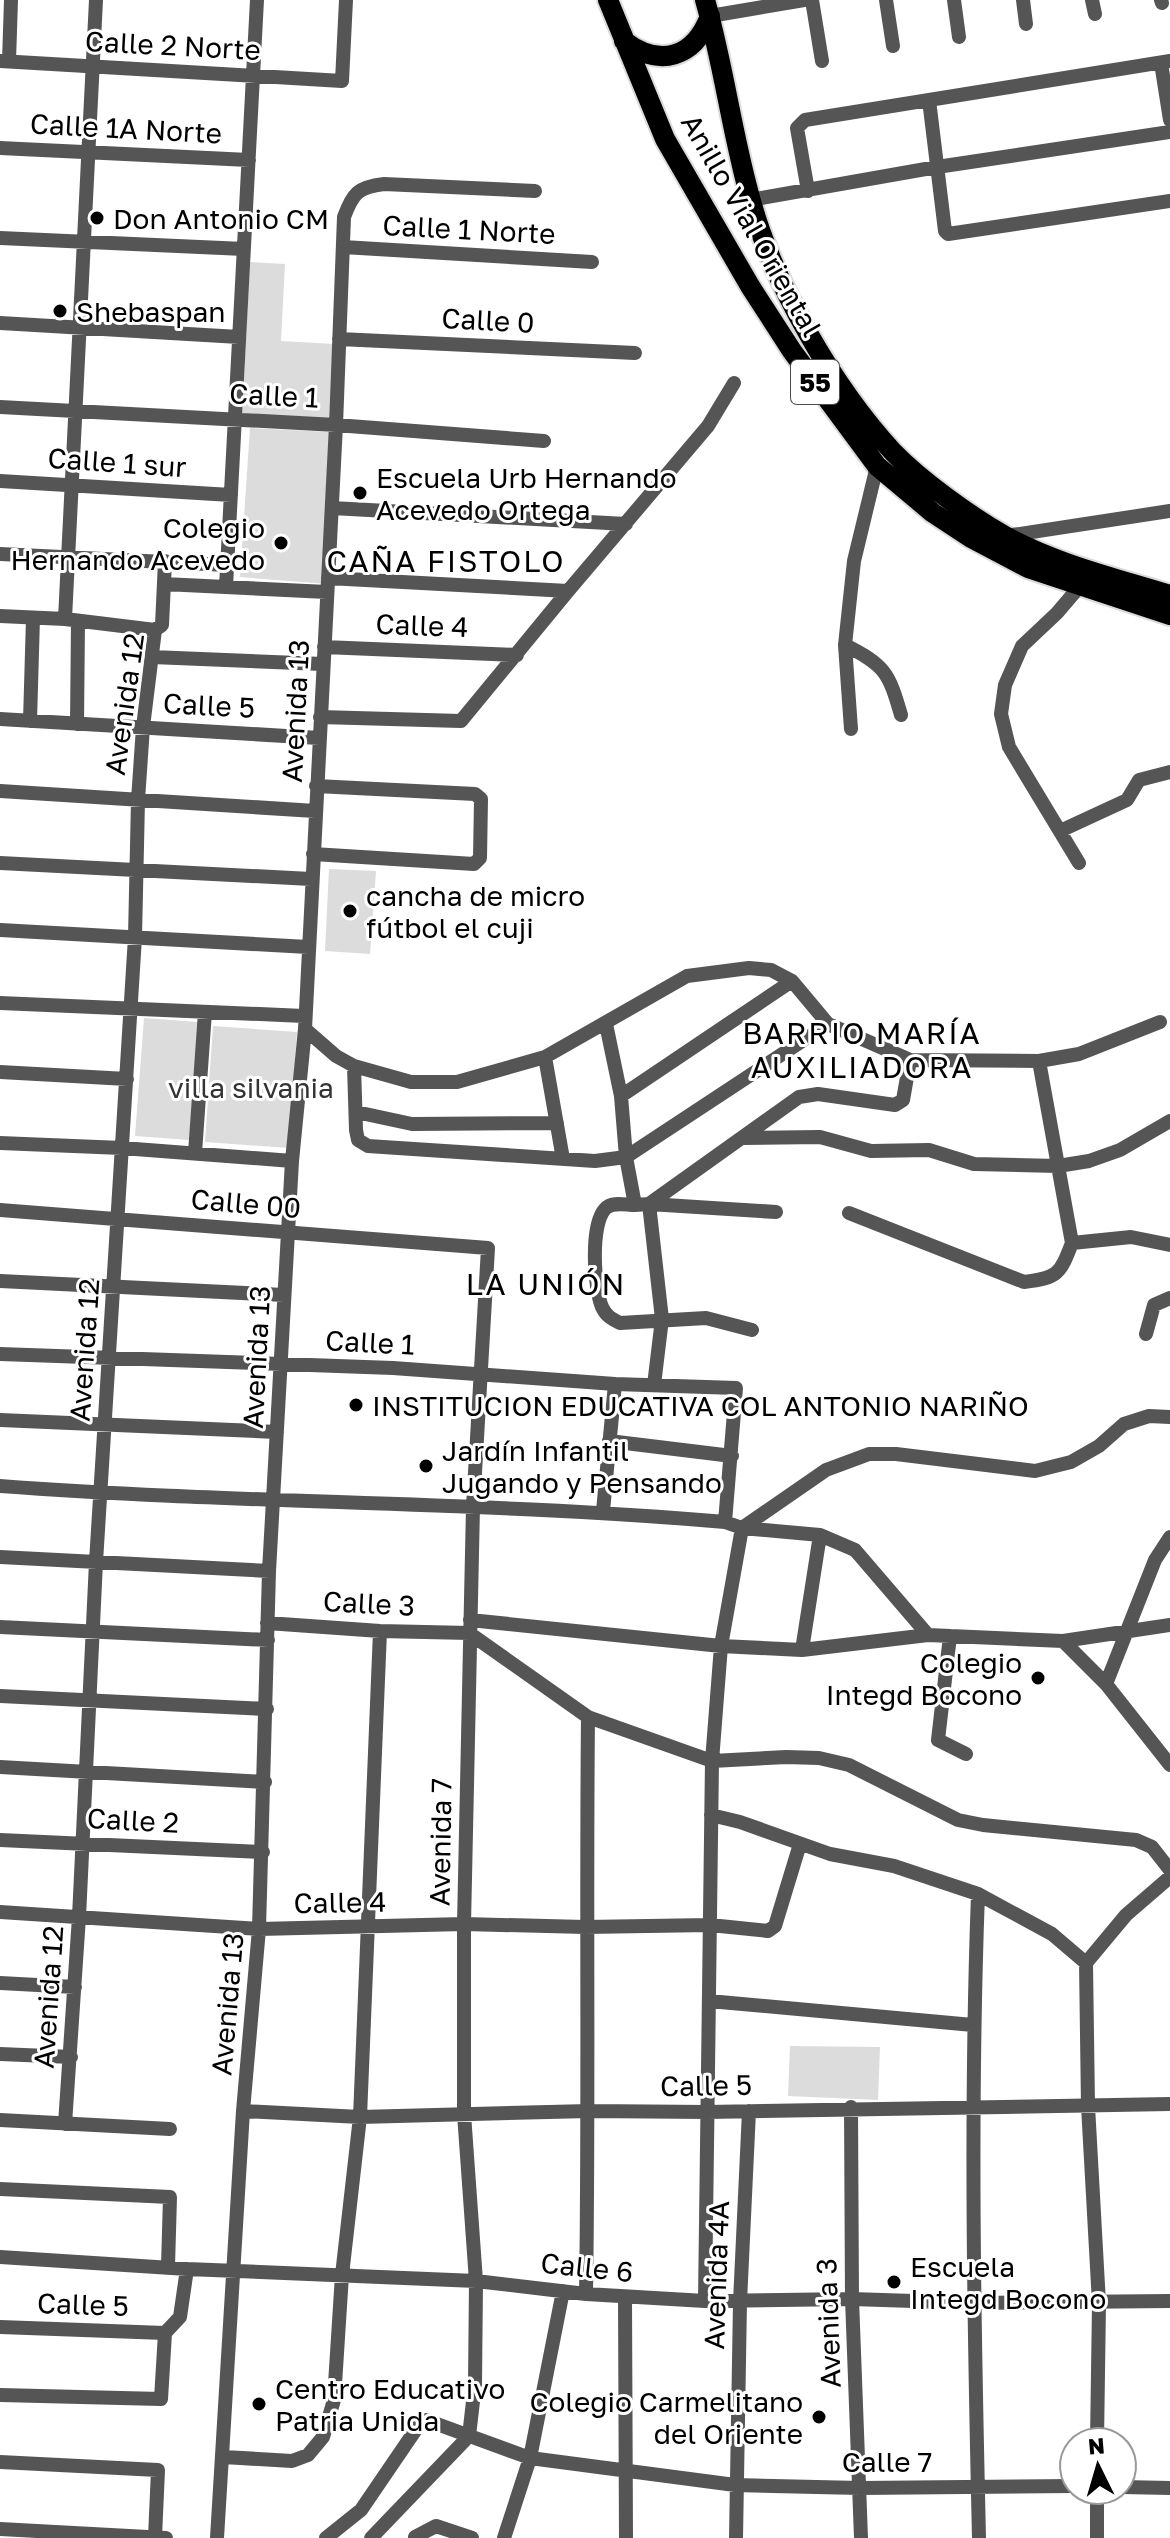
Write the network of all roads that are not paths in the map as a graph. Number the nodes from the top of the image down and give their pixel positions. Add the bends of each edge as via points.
1 (11, 0) edge
2 (96, 0) edge
3 (257, 0) edge
4 (346, 0) edge
5 (608, 0) edge
6 (804, 0) edge
7 (812, 0) edge
8 (886, 0) edge
9 (954, 0) edge
10 (1023, 0) edge
11 (707, 8) edge
12 (1026, 24) dead end
13 (959, 37) dead end
14 (624, 41) junction
15 (893, 46) dead end
16 (4, 61) edge
17 (822, 61) dead end
18 (1166, 62) edge
19 (93, 66) junction
20 (253, 75) junction
21 (929, 100) junction
22 (1170, 120) edge
23 (1170, 132) edge
24 (0, 148) edge
25 (89, 152) junction
26 (249, 160) junction
27 (937, 167) junction
28 (535, 191) dead end
29 (808, 191) junction
30 (750, 200) junction
31 (1170, 201) edge
32 (0, 238) edge
33 (84, 242) junction
34 (343, 247) junction
35 (244, 249) junction
36 (592, 262) dead end
37 (0, 323) edge
38 (80, 328) junction
39 (239, 337) junction
40 (339, 339) junction
41 (635, 353) dead end
42 (734, 383) dead end
43 (0, 407) edge
44 (76, 411) junction
45 (235, 419) junction
46 (336, 425) junction
47 (544, 441) dead end
48 (877, 466) junction
49 (0, 481) edge
50 (72, 486) junction
51 (231, 495) junction
52 (332, 508) junction
53 (1170, 511) edge
54 (626, 524) junction
55 (1052, 529) junction
56 (1006, 536) junction
57 (0, 554) edge
58 (1052, 556) junction
59 (69, 557) junction
60 (165, 561) junction
61 (227, 565) junction
62 (164, 584) junction
63 (328, 585) junction
64 (1170, 585) edge
65 (1080, 586) junction
66 (226, 587) junction
67 (1148, 589) junction
68 (568, 591) junction
69 (1170, 595) edge
70 (1170, 615) edge
71 (0, 616) edge
72 (33, 618) junction
73 (72, 620) junction
74 (155, 630) junction
75 (845, 645) junction
76 (324, 647) junction
77 (517, 655) junction
78 (152, 657) junction
79 (323, 664) junction
80 (901, 715) dead end
81 (320, 717) junction
82 (0, 719) edge
83 (30, 721) junction
84 (77, 724) junction
85 (143, 727) junction
86 (851, 729) dead end
87 (319, 738) junction
88 (1170, 772) edge
89 (316, 786) junction
90 (0, 791) edge
91 (138, 800) junction
92 (315, 811) junction
93 (1060, 831) junction
94 (313, 854) junction
95 (0, 863) edge
96 (1079, 863) dead end
97 (135, 870) junction
98 (311, 879) junction
99 (0, 930) edge
100 (135, 937) junction
101 (308, 947) junction
102 (792, 981) junction
103 (0, 1003) edge
104 (131, 1009) junction
105 (205, 1012) junction
106 (304, 1022) junction
107 (1160, 1022) dead end
108 (606, 1024) junction
109 (828, 1024) junction
110 (336, 1056) junction
111 (303, 1057) junction
112 (545, 1057) junction
113 (910, 1060) junction
114 (1039, 1061) junction
115 (354, 1066) junction
116 (0, 1072) edge
117 (127, 1079) junction
118 (621, 1096) junction
119 (356, 1112) junction
120 (1170, 1121) edge
121 (557, 1123) junction
122 (741, 1138) junction
123 (0, 1143) edge
124 (122, 1148) junction
125 (195, 1153) junction
126 (626, 1157) junction
127 (563, 1159) junction
128 (292, 1161) junction
129 (1058, 1166) junction
130 (642, 1204) junction
131 (0, 1210) edge
132 (776, 1212) dead end
133 (849, 1213) dead end
134 (118, 1218) junction
135 (290, 1233) junction
136 (1072, 1243) junction
137 (1170, 1245) edge
138 (488, 1248) joint
139 (0, 1281) edge
140 (114, 1286) junction
141 (284, 1295) junction
142 (1170, 1298) edge
143 (662, 1319) junction
144 (752, 1330) dead end
145 (1146, 1334) dead end
146 (0, 1354) edge
147 (110, 1359) junction
148 (281, 1365) junction
149 (480, 1375) junction
150 (615, 1384) junction
151 (654, 1385) junction
152 (1170, 1417) edge
153 (0, 1420) edge
154 (105, 1423) junction
155 (277, 1432) junction
156 (609, 1441) junction
157 (732, 1456) junction
158 (0, 1486) edge
159 (100, 1493) junction
160 (274, 1501) junction
161 (473, 1507) junction
162 (603, 1511) junction
163 (725, 1522) junction
164 (742, 1528) junction
165 (820, 1535) junction
166 (1170, 1537) edge
167 (0, 1557) edge
168 (96, 1562) junction
169 (269, 1571) junction
170 (267, 1623) junction
171 (1170, 1625) edge
172 (470, 1626) junction
173 (0, 1627) edge
174 (380, 1631) junction
175 (92, 1632) junction
176 (1125, 1633) junction
177 (928, 1635) junction
178 (950, 1636) junction
179 (268, 1640) junction
180 (1063, 1641) junction
181 (721, 1646) junction
182 (802, 1650) junction
183 (1106, 1684) junction
184 (0, 1696) edge
185 (89, 1702) junction
186 (267, 1709) junction
187 (588, 1717) junction
188 (966, 1754) dead end
189 (712, 1761) junction
190 (1170, 1765) edge
191 (0, 1767) edge
192 (85, 1770) junction
193 (265, 1782) junction
194 (711, 1815) junction
195 (0, 1840) edge
196 (83, 1843) junction
197 (800, 1844) junction
198 (263, 1852) junction
199 (1170, 1870) edge
200 (1170, 1877) edge
201 (978, 1894) junction
202 (0, 1912) edge
203 (79, 1917) junction
204 (464, 1924) junction
205 (710, 1925) junction
206 (585, 1927) junction
207 (368, 1928) junction
208 (259, 1929) junction
209 (1086, 1963) junction
210 (0, 1983) edge
211 (75, 1987) junction
212 (709, 2001) junction
213 (973, 2025) junction
214 (0, 2054) edge
215 (71, 2057) junction
216 (1170, 2104) edge
217 (974, 2106) junction
218 (1088, 2106) junction
219 (851, 2107) junction
220 (243, 2111) junction
221 (589, 2111) junction
222 (749, 2111) junction
223 (707, 2112) junction
224 (464, 2114) junction
225 (360, 2117) junction
226 (0, 2120) edge
227 (65, 2124) junction
228 (170, 2129) dead end
229 (0, 2189) edge
230 (0, 2257) edge
231 (168, 2266) junction
232 (187, 2269) junction
233 (235, 2271) junction
234 (342, 2275) junction
235 (476, 2281) junction
236 (563, 2291) junction
237 (586, 2294) junction
238 (625, 2298) junction
239 (852, 2299) junction
240 (705, 2301) junction
241 (1170, 2301) edge
242 (740, 2302) junction
243 (974, 2303) junction
244 (1099, 2303) junction
245 (0, 2327) edge
246 (165, 2333) junction
247 (0, 2395) edge
248 (1097, 2426) edge
249 (469, 2436) junction
250 (224, 2457) junction
251 (530, 2458) junction
252 (0, 2462) edge
253 (626, 2472) junction
254 (735, 2485) junction
255 (1058, 2486) edge
256 (977, 2487) junction
257 (1138, 2487) edge
258 (860, 2488) junction
259 (1170, 2488) edge
260 (1097, 2506) edge
261 (0, 2529) edge
262 (155, 2537) edge
263 (415, 2537) edge
264 (166, 2538) edge
265 (217, 2538) edge
266 (326, 2538) edge
267 (371, 2538) edge
268 (472, 2538) edge
269 (504, 2538) edge
270 (626, 2538) edge
271 (736, 2538) edge
272 (861, 2538) edge
273 (979, 2538) edge
274 (1097, 2538) edge

1 - 16 street
2 - 19 street
3 - 20 street
4 - 20 street, Calle 2 Norte via 342,81
5 - 14 highway, Anillo Vial Oriental / 55
6 - 11 street
7 - 17 street
8 - 15 street
9 - 13 street
10 - 12 street
11 - 14 highway via 703,33 675,55 656,57
11 - 30 highway, Anillo Vial Oriental / 55
14 - 48 highway, Anillo Vial Oriental / 55 via 665,139 750,286
16 - 19 street, Calle 2 Norte
18 - 21 street
18 - 22 street
19 - 20 street, Calle 2 Norte
19 - 25 street
20 - 26 street
21 - 27 street
21 - 29 street via 800,123
23 - 27 street
24 - 25 street, Calle 1A Norte
25 - 26 street, Calle 1A Norte
25 - 33 street
26 - 35 street
27 - 29 street
27 - 31 street via 948,234
28 - 34 street, Avenida 13 via 364,186 344,217
29 - 30 street
30 - 56 highway, Anillo Vial Oriental / 55 via 786,291 865,418 895,454 950,500
32 - 33 street
33 - 35 street
33 - 38 street
34 - 36 street, Calle 1 Norte
34 - 40 street, Avenida 13
35 - 39 street
37 - 38 street
38 - 39 street
38 - 44 street
39 - 45 street
40 - 41 street, Calle 0
40 - 46 street, Avenida 13
42 - 54 street via 708,426
43 - 44 street, Calle 1
44 - 45 street, Calle 1
44 - 50 street
45 - 46 street, Calle 1
45 - 51 street
46 - 47 street, Calle 1
46 - 52 street, Avenida 13
48 - 65 highway, Anillo Vial Oriental / 55 via 971,538 1028,568
48 - 75 street via 854,561
49 - 50 street, Calle 1 sur
50 - 51 street, Calle 1 sur
50 - 59 street
51 - 61 street
52 - 54 street
52 - 63 street, Avenida 13
53 - 55 street
54 - 68 street
55 - 56 street
55 - 58 street
56 - 58 highway, Anillo Vial Oriental / 55
57 - 59 street
58 - 67 highway, Anillo Vial Oriental / 55
59 - 60 street
59 - 73 street
60 - 61 street
60 - 62 street, Avenida 12
61 - 66 street
62 - 66 street
62 - 74 street, Avenida 12 via 162,625
63 - 66 street
63 - 68 street
63 - 76 street, Avenida 13
64 - 67 street
65 - 70 highway, Anillo Vial Oriental / 55
65 - 93 street via 1022,646 1005,685 1001,714 1009,747
67 - 69 highway, Anillo Vial Oriental / 55
68 - 77 street
71 - 72 street
72 - 73 street
72 - 83 street
73 - 74 street
73 - 84 street
74 - 78 street, Avenida 12
75 - 80 street via 870,657 890,678
75 - 86 street
76 - 77 street, Calle 4
76 - 79 street, Avenida 13
77 - 81 street via 461,721
78 - 79 street
78 - 85 street, Avenida 12
79 - 81 street, Avenida 13
81 - 87 street, Avenida 13
82 - 83 street, Calle 5
83 - 84 street, Calle 5
84 - 85 street, Calle 5
85 - 87 street, Calle 5
85 - 91 street, Avenida 12
87 - 89 street, Avenida 13
88 - 93 street via 1139,780 1127,800
89 - 92 street, Avenida 13
89 - 94 street via 475,794 481,799 480,858 474,864
90 - 91 street
91 - 92 street
91 - 97 street, Avenida 12
92 - 94 street, Avenida 13
93 - 96 street
94 - 98 street, Avenida 13
95 - 97 street
97 - 98 street
97 - 100 street, Avenida 12
98 - 101 street, Avenida 13
99 - 100 street
100 - 101 street
100 - 104 street, Avenida 12
101 - 106 street, Avenida 13
102 - 108 street via 771,970 749,968 687,976
102 - 109 street
102 - 118 street
103 - 104 street
104 - 105 street
104 - 117 street, Avenida 12
105 - 106 street
105 - 125 street
106 - 110 street
106 - 111 street, Avenida 13
107 - 114 street via 1079,1054
108 - 112 street
108 - 118 street
109 - 113 street
109 - 126 street
110 - 111 street
110 - 115 street
111 - 128 street, Avenida 13
112 - 115 street via 457,1082 411,1082
112 - 121 street
113 - 114 street
113 - 122 street via 903,1100 895,1105 818,1094 799,1097
114 - 129 street
115 - 119 street
116 - 117 street
117 - 124 street, Avenida 12
118 - 126 street
119 - 121 street via 412,1124
119 - 127 street via 358,1140 368,1146
120 - 129 street via 1120,1150
121 - 127 street
122 - 129 street via 820,1137 871,1151 929,1150 974,1164
122 - 130 street
123 - 124 street
124 - 125 street
124 - 134 street, Avenida 12
125 - 128 street
126 - 127 street
126 - 130 street
128 - 135 street, Avenida 13
129 - 136 street
130 - 132 street
130 - 143 street
130 - 143 street via 613,1204 603,1210 595,1233 596,1274 610,1318 620,1323
131 - 134 street, Calle 00
133 - 136 street via 1024,1282 1050,1279
134 - 135 street, Calle 00
134 - 140 street, Avenida 12
135 - 138 street, Calle 00
135 - 141 street, Avenida 13
136 - 137 street via 1131,1237
138 - 149 street, Avenida 7
139 - 140 street
140 - 141 street
140 - 147 street, Avenida 12
141 - 148 street, Avenida 13
142 - 145 street via 1154,1305
143 - 144 street via 706,1318
143 - 151 street
146 - 147 street, Calle 1
147 - 148 street, Calle 1
147 - 154 street, Avenida 12
148 - 149 street, Calle 1
148 - 155 street, Avenida 13
149 - 150 street, Calle 1
149 - 161 street, Avenida 7
150 - 151 street, Calle 1
150 - 156 street
151 - 157 street, Calle 1 via 736,1388
152 - 164 street via 1149,1416 1124,1424 1071,1462 1035,1471 869,1454 826,1470
153 - 154 street
154 - 155 street
154 - 159 street, Avenida 12
155 - 160 street, Avenida 13
156 - 157 street
156 - 162 street
157 - 163 street
158 - 159 street
159 - 160 street
159 - 168 street, Avenida 12
160 - 161 street
160 - 169 street, Avenida 13
161 - 162 street
161 - 172 street, Avenida 7
162 - 163 street
163 - 164 street
164 - 165 street
164 - 181 street
165 - 177 street via 855,1550
165 - 182 street
166 - 176 street
167 - 168 street
168 - 169 street
168 - 175 street, Avenida 12
169 - 170 street, Avenida 13
170 - 174 street, Calle 3
170 - 179 street, Avenida 13
171 - 176 street, Calle 3
172 - 174 street, Calle 3
172 - 181 street, Calle 3
172 - 187 street
172 - 204 street, Avenida 7
173 - 175 street
174 - 207 street
175 - 179 street
175 - 185 street, Avenida 12
176 - 180 street, Calle 3
176 - 183 street
177 - 178 street, Calle 3
177 - 182 street, Calle 3
178 - 180 street, Calle 3
178 - 188 street via 938,1740
179 - 186 street, Avenida 13
180 - 183 street
181 - 182 street, Calle 3
181 - 189 street
183 - 190 street
184 - 185 street
185 - 186 street
185 - 192 street, Avenida 12
186 - 193 street, Avenida 13
187 - 189 street
187 - 206 street
189 - 194 street
189 - 199 street via 786,1757 849,1765 958,1820 1136,1840 1152,1847
191 - 192 street
192 - 193 street
192 - 196 street, Avenida 12
193 - 198 street, Avenida 13
194 - 197 street
194 - 205 street
195 - 196 street, Calle 2
196 - 198 street, Calle 2
196 - 203 street, Avenida 12
197 - 201 street via 894,1866
197 - 205 street, Calle 4 via 775,1926 768,1931
198 - 208 street, Avenida 13
200 - 209 street via 1126,1915
201 - 209 street via 1052,1934
201 - 213 street
202 - 203 street, Calle 4
203 - 208 street, Calle 4
203 - 211 street, Avenida 12
204 - 206 street, Calle 4
204 - 207 street, Calle 4
204 - 224 street, Avenida 7
205 - 206 street, Calle 4
205 - 212 street
206 - 221 street
207 - 208 street, Calle 4
207 - 225 street
208 - 220 street, Avenida 13
209 - 218 street
210 - 211 street
211 - 215 street, Avenida 12
212 - 213 street
212 - 223 street
213 - 217 street
214 - 215 street
215 - 227 street, Avenida 12
216 - 218 street, Calle 5
217 - 218 street, Calle 5
217 - 219 street, Calle 5
217 - 243 street
218 - 244 street
219 - 222 street, Calle 5
219 - 239 street, Avenida 3
220 - 225 street, Calle 5
220 - 233 street, Avenida 13
221 - 223 street, Calle 5
221 - 224 street, Calle 5
221 - 237 street
222 - 223 street, Calle 5
222 - 242 street, Avenida 4A
223 - 240 street
224 - 225 street, Calle 5
224 - 235 street, Avenida 7
225 - 234 street
226 - 227 street
227 - 228 street
229 - 231 street via 170,2197
230 - 231 street, Calle 6
231 - 232 street, Calle 6
232 - 233 street, Calle 6
232 - 246 street via 180,2317
233 - 234 street, Calle 6
233 - 250 street, Avenida 13
234 - 235 street, Calle 6
234 - 250 street via 334,2400 323,2437 308,2455 292,2461
235 - 236 street, Calle 6
235 - 249 street, Avenida 7
236 - 237 street, Calle 6
236 - 251 street
237 - 238 street, Calle 6
238 - 240 street, Calle 6
238 - 253 street
239 - 242 street, Calle 6
239 - 243 street, Calle 6
239 - 258 street, Avenida 3
240 - 242 street, Calle 6
241 - 244 street, Calle 6
242 - 254 street, Avenida 4A
243 - 244 street, Calle 6
243 - 256 street
244 - 248 street
245 - 246 street, Calle 5
246 - 247 street via 161,2399
249 - 251 street, Calle 7
249 - 266 street, Calle 7 via 421,2422 361,2510
249 - 267 street
250 - 265 street, Avenida 13
251 - 253 street, Calle 7
251 - 269 street
252 - 262 street via 158,2470
253 - 254 street, Calle 7
253 - 270 street
254 - 258 street, Calle 7
254 - 271 street, Avenida 4A
255 - 256 street, Calle 7
256 - 258 street, Calle 7
256 - 273 street
257 - 259 street
258 - 272 street, Avenida 3
260 - 274 street
261 - 262 street
262 - 264 street
263 - 268 street via 436,2526

